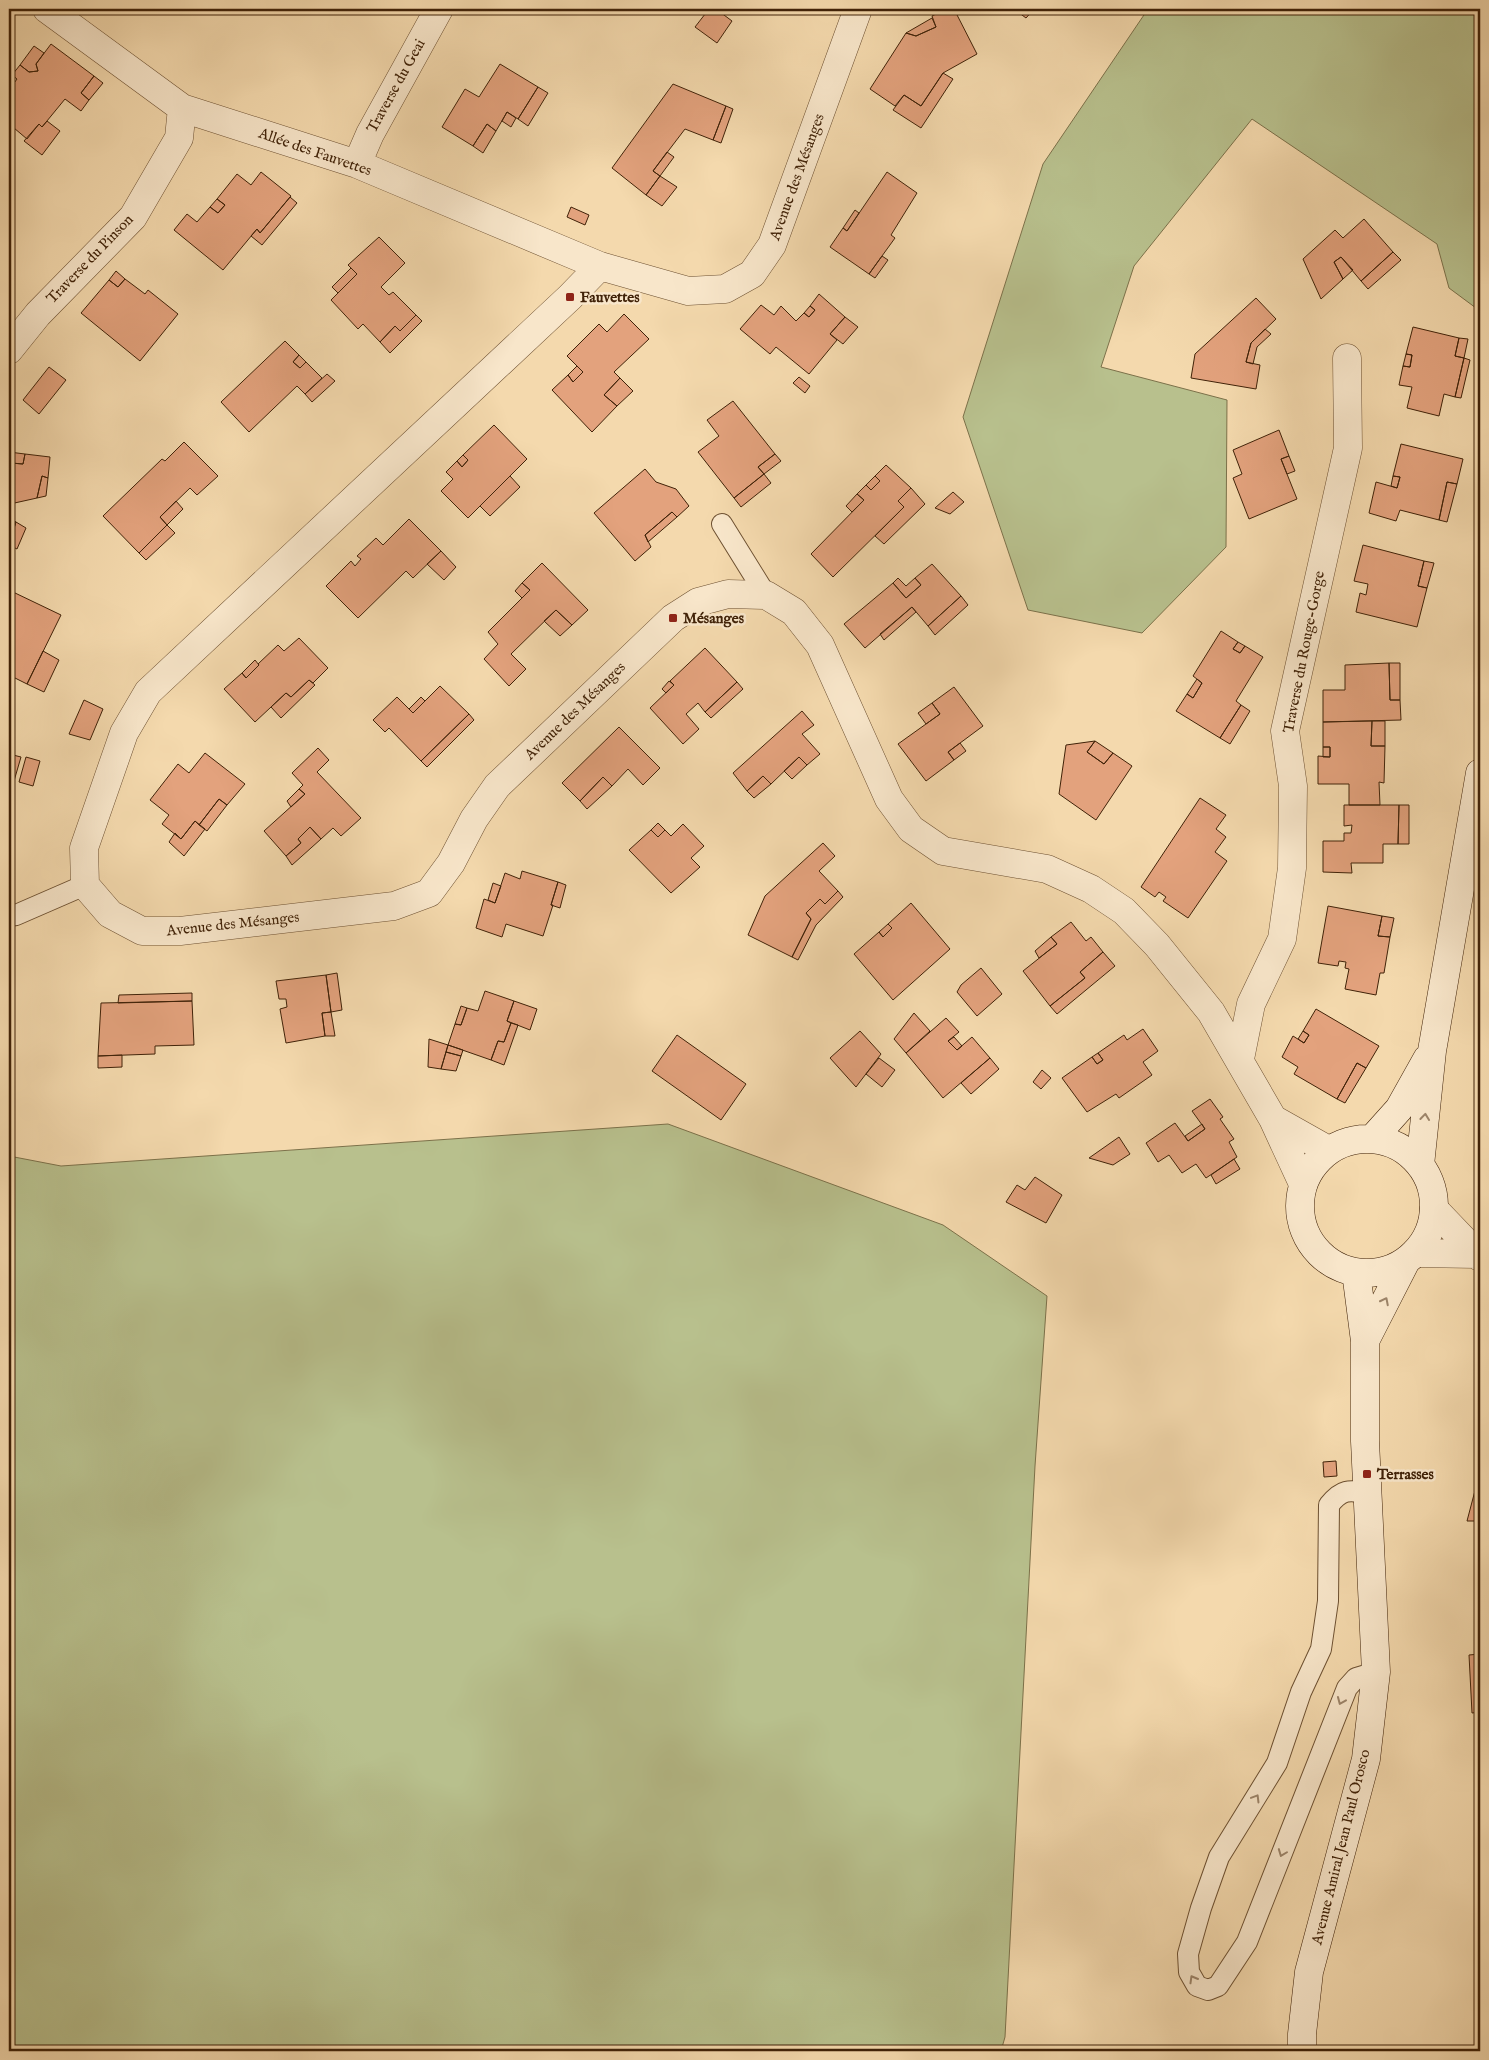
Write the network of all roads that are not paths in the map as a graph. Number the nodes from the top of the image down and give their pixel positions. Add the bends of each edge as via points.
1 (47, 9) edge
2 (439, 9) edge
3 (858, 9) edge
4 (182, 108) junction
5 (357, 164) junction
6 (600, 266) junction
7 (9, 350) edge
8 (1347, 358) dead end
9 (722, 524) dead end
10 (766, 595) junction
11 (1480, 773) edge
12 (85, 885) junction
13 (9, 916) edge
14 (1432, 1051) junction
15 (1240, 1059) junction
16 (1273, 1119) junction
17 (1373, 1138) junction
18 (1328, 1150) junction
19 (1420, 1165) junction
20 (1303, 1184) junction
21 (1434, 1209) junction
22 (1479, 1256) edge
23 (1410, 1257) junction
24 (1356, 1272) junction
25 (1365, 1341) junction
26 (1368, 1493) junction
27 (1376, 1672) junction
28 (1302, 2051) edge

1 - 4 street, Allée des Fauvettes
2 - 5 street, Traverse du Geai via 370,134
3 - 6 street, Avenue des Mésanges via 772,246 752,274 725,288 688,292
4 - 5 street, Allée des Fauvettes
4 - 7 street, Traverse du Pinson via 179,138 133,216 38,314
5 - 6 street, Allée des Fauvettes
6 - 12 street via 148,692 124,733 84,848
8 - 15 street, Traverse du Rouge-Gorge via 1348,448 1285,731 1294,786 1292,868 1282,939 1251,1004
9 - 10 lane
10 - 12 street, Avenue des Mésanges via 728,594 698,602 673,618 496,786 451,863 429,893 394,906 180,931 142,931 110,914
10 - 15 street, Avenue des Mésanges via 794,612 820,645 889,799 911,829 943,851 1047,869 1124,911 1157,945 1211,1012
11 - 14 street
12 - 13 lane
14 - 17 street via 1399,1109
19 -> 14 street
15 - 16 street, Avenue des Mésanges
16 - 18 street
16 - 20 street, Avenue des Mésanges
17 - 18 street via 1350,1141
17 - 19 street via 1408,1152
18 - 20 street via 1313,1165
19 - 21 street via 1431,1186
20 - 24 street via 1299,1203 1302,1223 1310,1241 1321,1256
21 - 22 street
21 - 23 street via 1425,1240
22 - 23 street
23 - 24 street via 1390,1269
25 -> 23 street
24 - 25 street, Avenue Amiral Jean Paul Orosco
25 - 26 street, Avenue Amiral Jean Paul Orosco
26 - 27 street, Avenue Amiral Jean Paul Orosco
27 -> 26 lane via 1356,1678 1346,1688 1247,1942 1218,1986 1208,1990 1197,1986 1189,1972 1188,1954 1219,1857 1277,1764 1301,1692 1321,1649 1328,1601 1329,1505 1349,1490
27 - 28 street, Avenue Amiral Jean Paul Orosco via 1366,1759 1309,1972

